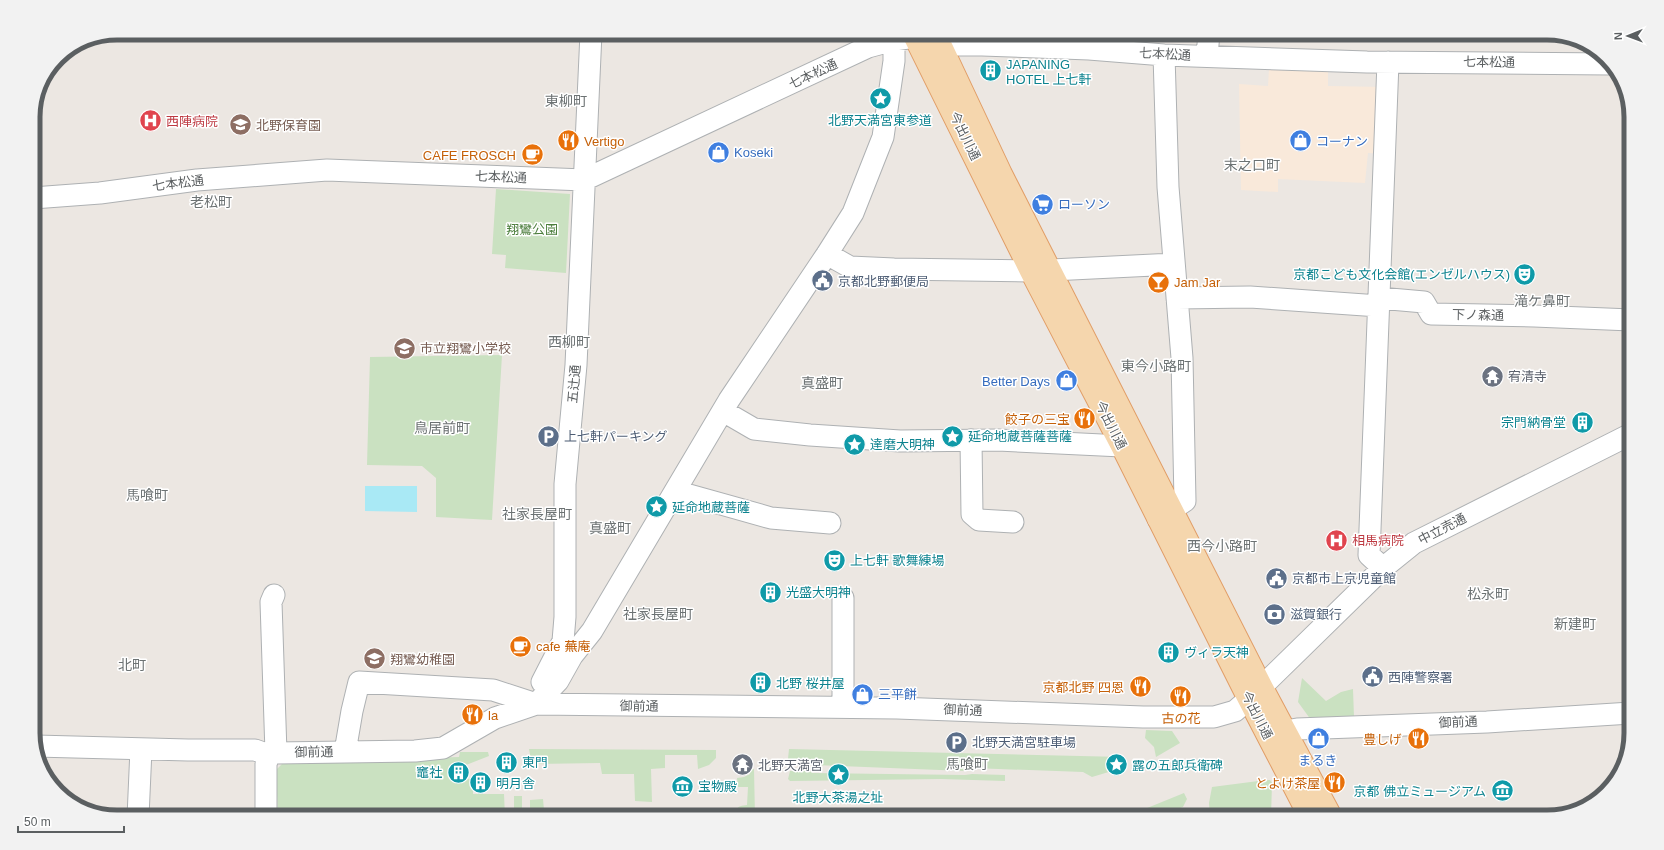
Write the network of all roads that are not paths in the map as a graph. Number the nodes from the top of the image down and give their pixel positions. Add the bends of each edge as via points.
1 (591, 40) edge
2 (894, 40) joint
3 (928, 40) edge
4 (939, 40) edge
5 (1208, 40) edge
6 (1089, 41) edge
7 (1164, 55) junction
8 (1207, 56) junction
9 (1590, 56) edge
10 (1388, 62) junction
11 (584, 180) junction
12 (40, 197) edge
13 (827, 254) junction
14 (1174, 264) junction
15 (1041, 270) junction
16 (1177, 298) junction
17 (1379, 302) junction
18 (1624, 320) edge
19 (723, 411) junction
20 (1624, 438) edge
21 (971, 440) junction
22 (1122, 446) junction
23 (675, 491) junction
24 (1165, 514) junction
25 (1013, 522) dead end
26 (830, 523) dead end
27 (1383, 568) junction
28 (274, 594) dead end
29 (843, 598) dead end
30 (566, 617) junction
31 (592, 631) junction
32 (1256, 694) junction
33 (536, 704) junction
34 (843, 707) junction
35 (1624, 713) edge
36 (1285, 730) junction
37 (41, 746) edge
38 (141, 749) junction
39 (345, 752) junction
40 (273, 754) junction
41 (138, 810) edge
42 (266, 810) edge
43 (1302, 810) edge
44 (1327, 810) edge

1 - 11 street, 五辻通
2 - 11 street, 七本松通 via 868,47
2 - 13 street via 894,61 883,137 853,213
3 - 15 main road, 今出川通 via 1001,174
4 - 6 street, 七本松通 via 956,45
5 - 8 street
6 - 7 street, 七本松通
7 - 8 street, 七本松通
7 - 14 street via 1168,187
8 - 10 street, 七本松通
9 - 10 street, 七本松通
10 - 17 street
11 - 12 street, 七本松通 via 326,170 197,180 100,193
11 - 30 street, 五辻通 via 576,365 565,484
13 - 15 street via 850,267
13 - 19 street
14 - 15 street
14 - 16 street
15 - 22 main road, 今出川通
15 - 24 main road, 今出川通
16 - 17 street, 下ノ森通 via 1250,297
16 - 24 street via 1182,358 1185,501
17 - 18 street, 下ノ森通 via 1424,302 1430,314
17 - 27 street via 1369,554
19 - 21 street via 754,429 794,434 900,441
19 - 23 street
20 - 27 street, 中立売通 via 1414,543
21 - 22 street
21 - 25 street via 972,514 979,520
22 - 24 main road, 今出川通
23 - 26 street via 771,518
23 - 31 street
24 - 32 main road, 今出川通
27 - 32 street, 中立売通
28 - 40 street via 271,602
29 - 34 street
30 - 31 street via 571,628 578,632
30 - 33 street, 五辻通 via 563,641 540,687
31 - 33 street via 572,656 558,681
32 - 34 street, 御前通 via 1235,710 1214,717 1136,717
32 - 36 main road, 今出川通
32 - 43 main road, 今出川通
33 - 34 street, 御前通
33 - 39 street, 御前通 via 495,718 443,748 415,752
33 - 39 street via 493,690 359,682
35 - 36 street, 御前通
36 - 44 main road, 今出川通
37 - 38 street, 御前通
38 - 40 street, 御前通 via 256,750
38 - 41 street
39 - 40 street, 御前通
40 - 42 street via 266,764

